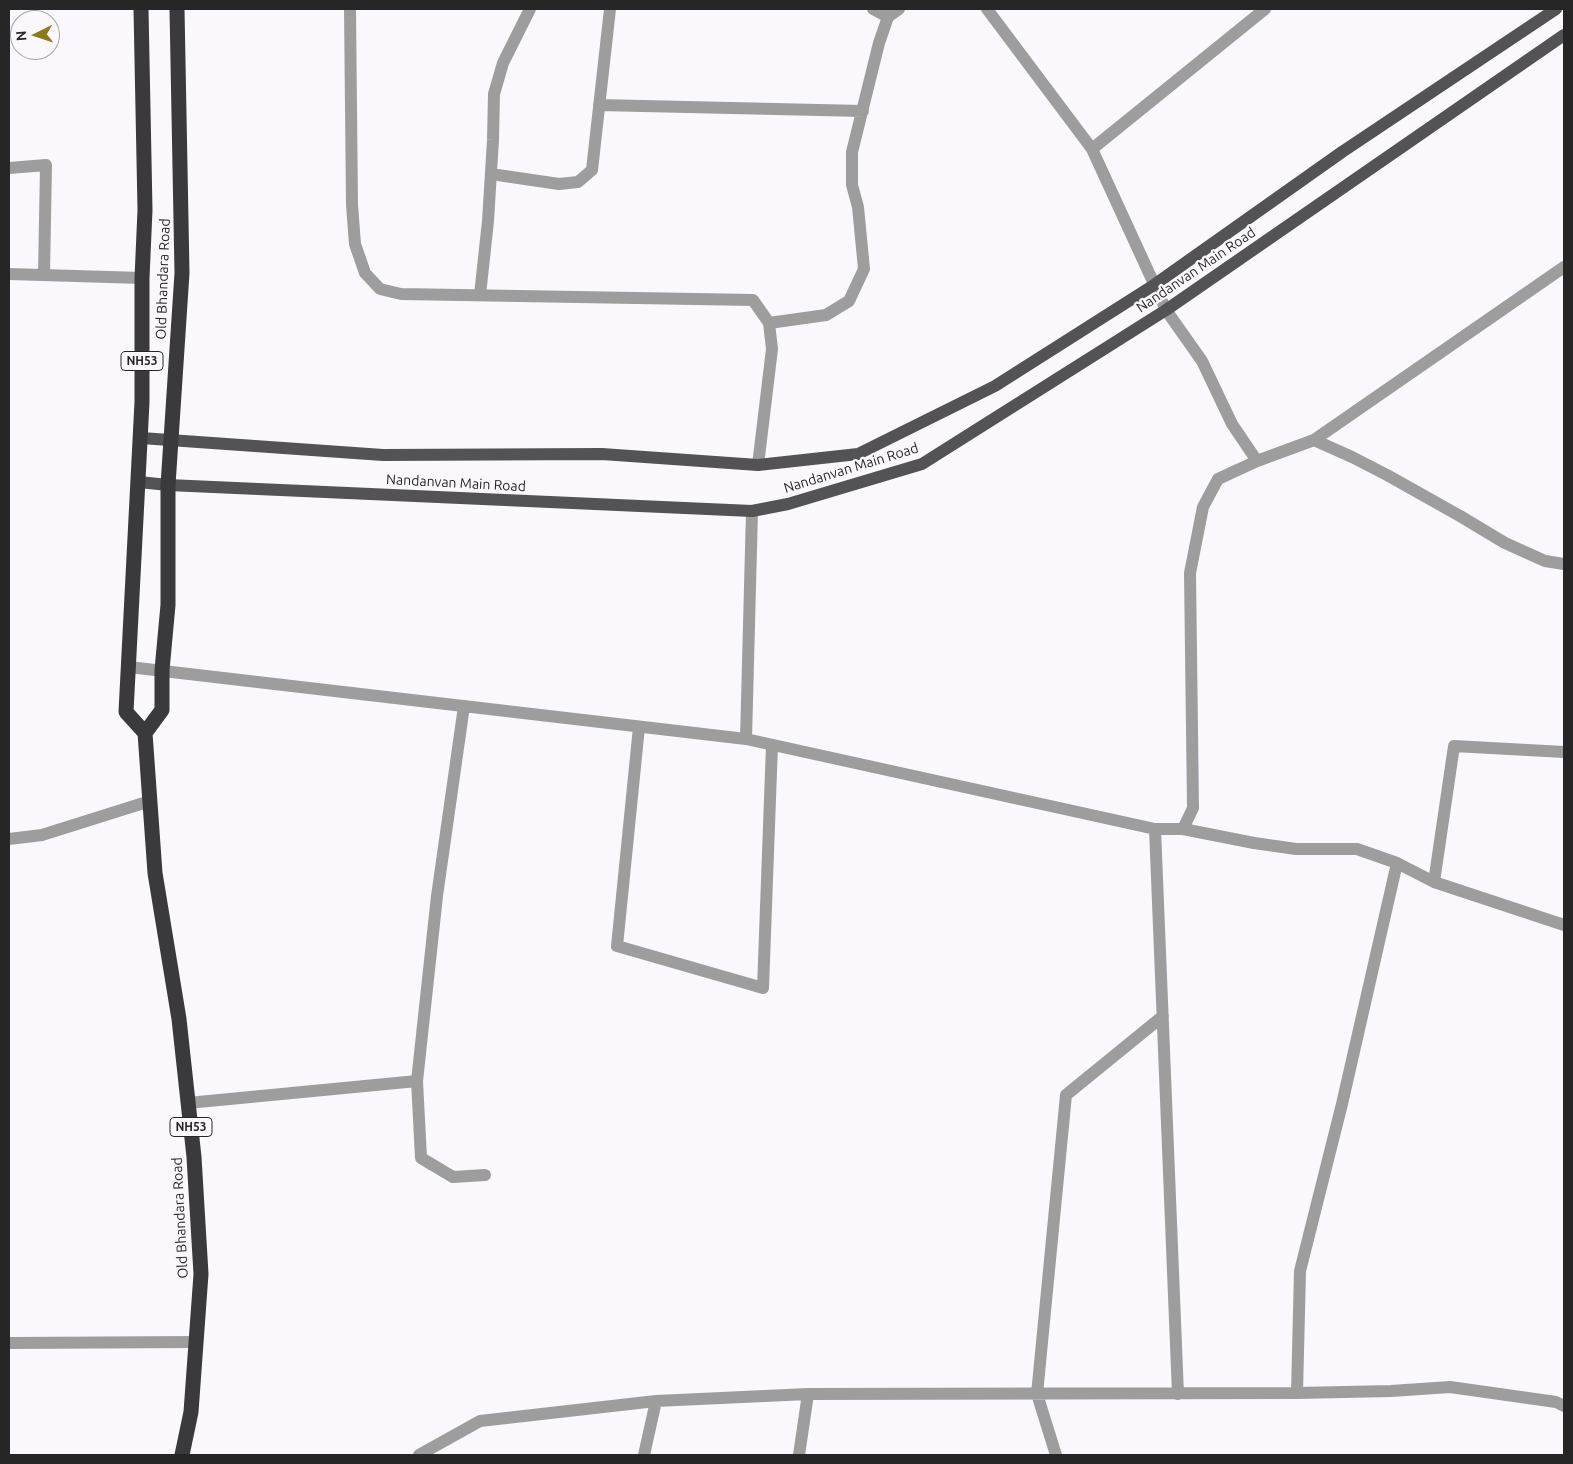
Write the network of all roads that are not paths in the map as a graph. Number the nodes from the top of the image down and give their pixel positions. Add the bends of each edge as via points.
1 (141, 9) edge
2 (177, 9) edge
3 (350, 9) edge
4 (530, 9) edge
5 (610, 9) edge
6 (873, 9) edge
7 (899, 9) edge
8 (986, 9) edge
9 (1265, 9) edge
10 (1556, 9) edge
11 (888, 17) junction
12 (1564, 35) edge
13 (599, 105) junction
14 (863, 111) junction
15 (1092, 149) junction
16 (9, 168) edge
17 (491, 174) junction
18 (1564, 267) edge
19 (9, 274) edge
20 (44, 275) junction
21 (142, 278) junction
22 (1154, 285) junction
23 (480, 295) junction
24 (1166, 310) junction
25 (769, 323) junction
26 (141, 438) junction
27 (172, 440) junction
28 (1314, 440) junction
29 (1257, 461) junction
30 (758, 465) junction
31 (139, 482) junction
32 (168, 485) junction
33 (752, 511) junction
34 (1564, 564) edge
35 (129, 667) junction
36 (162, 670) junction
37 (464, 706) junction
38 (639, 726) junction
39 (145, 733) junction
40 (746, 739) junction
41 (772, 745) junction
42 (1564, 752) edge
43 (150, 801) junction
44 (1156, 829) junction
45 (1183, 829) junction
46 (9, 839) edge
47 (1397, 864) junction
48 (1434, 882) junction
49 (1564, 926) edge
50 (1163, 1016) junction
51 (417, 1081) junction
52 (188, 1102) junction
53 (485, 1175) dead end
54 (9, 1342) edge
55 (196, 1342) junction
56 (1297, 1393) junction
57 (808, 1394) junction
58 (1037, 1394) junction
59 (1178, 1394) junction
60 (656, 1401) junction
61 (1564, 1406) edge
62 (182, 1455) edge
63 (419, 1455) edge
64 (644, 1455) edge
65 (798, 1455) edge
66 (1056, 1455) edge

1 - 21 highway, NH53 via 145,210
2 - 27 highway, Old Bhandara Road / NH53 via 182,272
3 - 23 street via 352,205 355,244 365,273 380,289 401,294
4 - 17 street via 503,63 494,94
5 - 13 street
6 - 11 street
7 - 11 street
8 - 15 street
9 - 15 street
10 - 22 main road via 1342,152
11 - 14 street
12 - 24 main road, Nandanvan Main Road
13 - 14 street
13 - 17 street via 592,170 578,182 559,184
14 - 25 street via 852,152 852,185 858,207 864,269 849,301 826,315
15 - 22 street
16 - 20 street via 46,165
17 - 23 street
18 - 28 street
19 - 20 street
20 - 21 street
21 - 26 highway, NH53
22 - 24 street
22 - 30 main road via 995,386 858,454
23 - 25 street via 753,300
24 - 29 street via 1202,361 1232,424
24 - 33 main road, Nandanvan Main Road via 922,464 788,504
25 - 30 street via 772,349
26 - 27 main road
26 - 31 highway, NH53
27 - 30 main road via 383,455 602,454
27 - 32 highway, Old Bhandara Road / NH53
28 - 29 street
28 - 34 street via 1387,475 1505,544 1545,561
29 - 45 street via 1218,479 1203,507 1190,572 1193,808
31 - 32 main road, Nandanvan Main Road
31 - 35 highway, NH53
32 - 33 main road, Nandanvan Main Road
32 - 36 highway, Old Bhandara Road / NH53 via 168,604
33 - 40 street
35 - 36 street
35 - 39 highway, NH53 via 126,712
36 - 37 street
36 - 39 highway, NH53 via 162,710
37 - 38 street
37 - 51 street via 437,896
38 - 40 street
38 - 41 street via 617,946 763,988
39 - 43 highway, NH53
40 - 41 street
41 - 44 street
42 - 48 street via 1454,746
43 - 46 street via 42,835
43 - 52 highway, Old Bhandara Road / NH53 via 155,873 179,1019
44 - 45 street
44 - 50 street
45 - 47 street via 1296,849 1357,849
47 - 48 street
47 - 56 street via 1300,1271
48 - 49 street
50 - 58 street via 1066,1095
50 - 59 street
51 - 52 street
51 - 53 street via 421,1158 453,1178
52 - 55 highway, Old Bhandara Road / NH53 via 201,1274
54 - 55 street
55 - 62 highway, Old Bhandara Road / NH53 via 191,1412
56 - 59 street
56 - 61 street via 1450,1387 1556,1402
57 - 58 street
57 - 60 street
57 - 65 street
58 - 59 street
58 - 66 street
60 - 63 street via 480,1421
60 - 64 street

